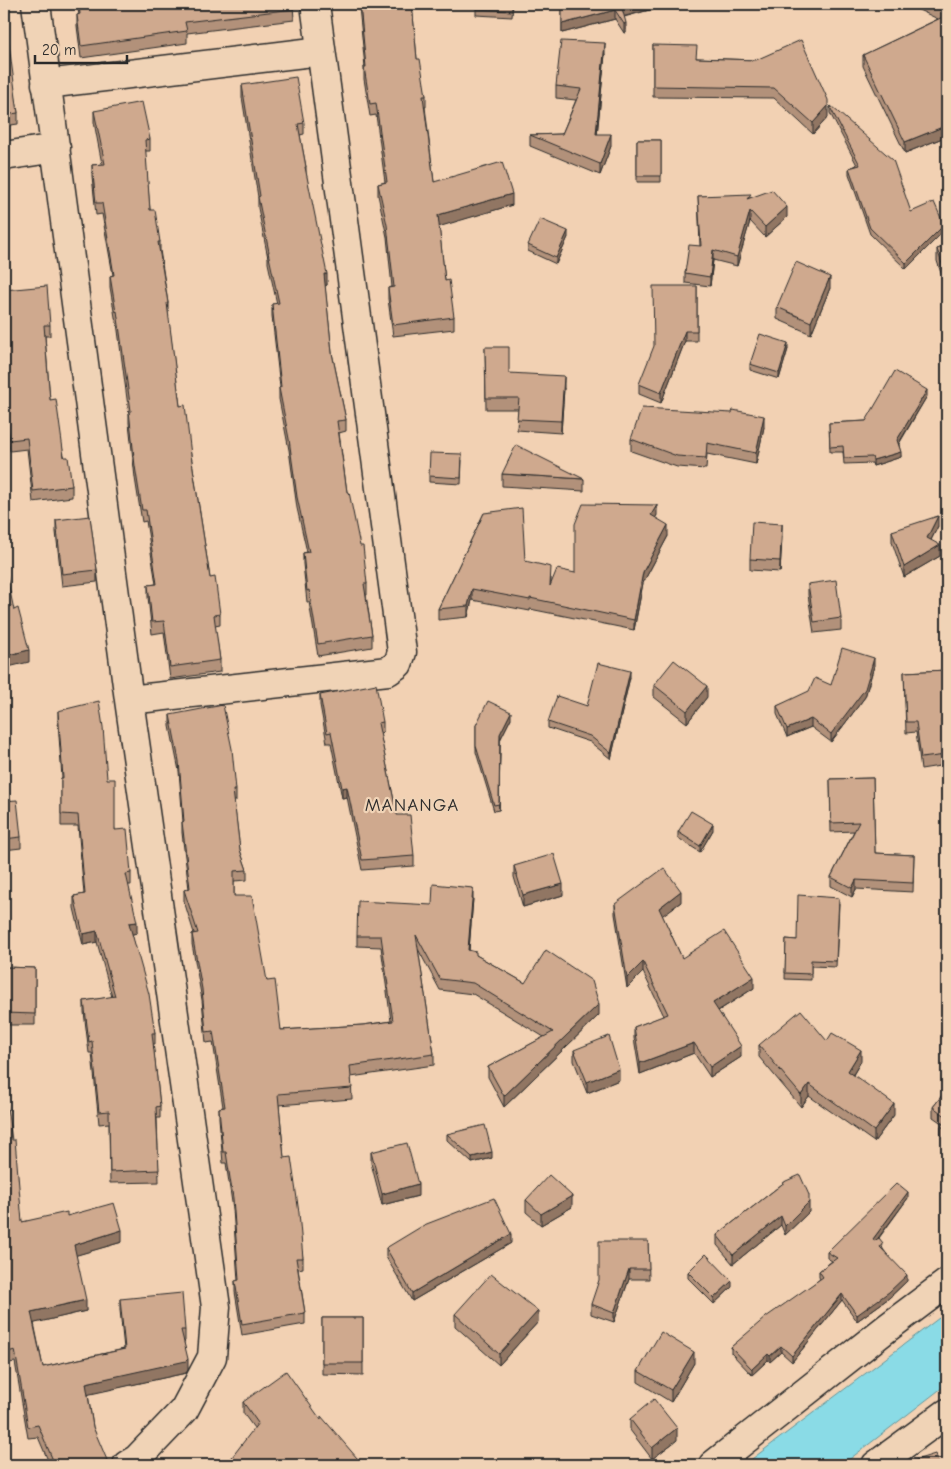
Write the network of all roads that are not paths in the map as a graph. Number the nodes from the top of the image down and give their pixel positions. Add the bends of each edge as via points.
1 (36, 4) edge
2 (315, 4) edge
3 (321, 51) junction
4 (46, 84) junction
5 (56, 148) junction
6 (4, 156) edge
7 (129, 700) junction
8 (947, 1283) edge
9 (947, 1413) edge
10 (127, 1465) edge
11 (713, 1465) edge
12 (876, 1465) edge

1 - 4 street
2 - 3 street
3 - 4 street
3 - 7 street via 402,652 398,664 388,671
4 - 5 street
5 - 6 street
5 - 7 street
7 - 10 street via 216,1307 212,1357 184,1410 137,1459
8 - 11 street
9 - 12 street

